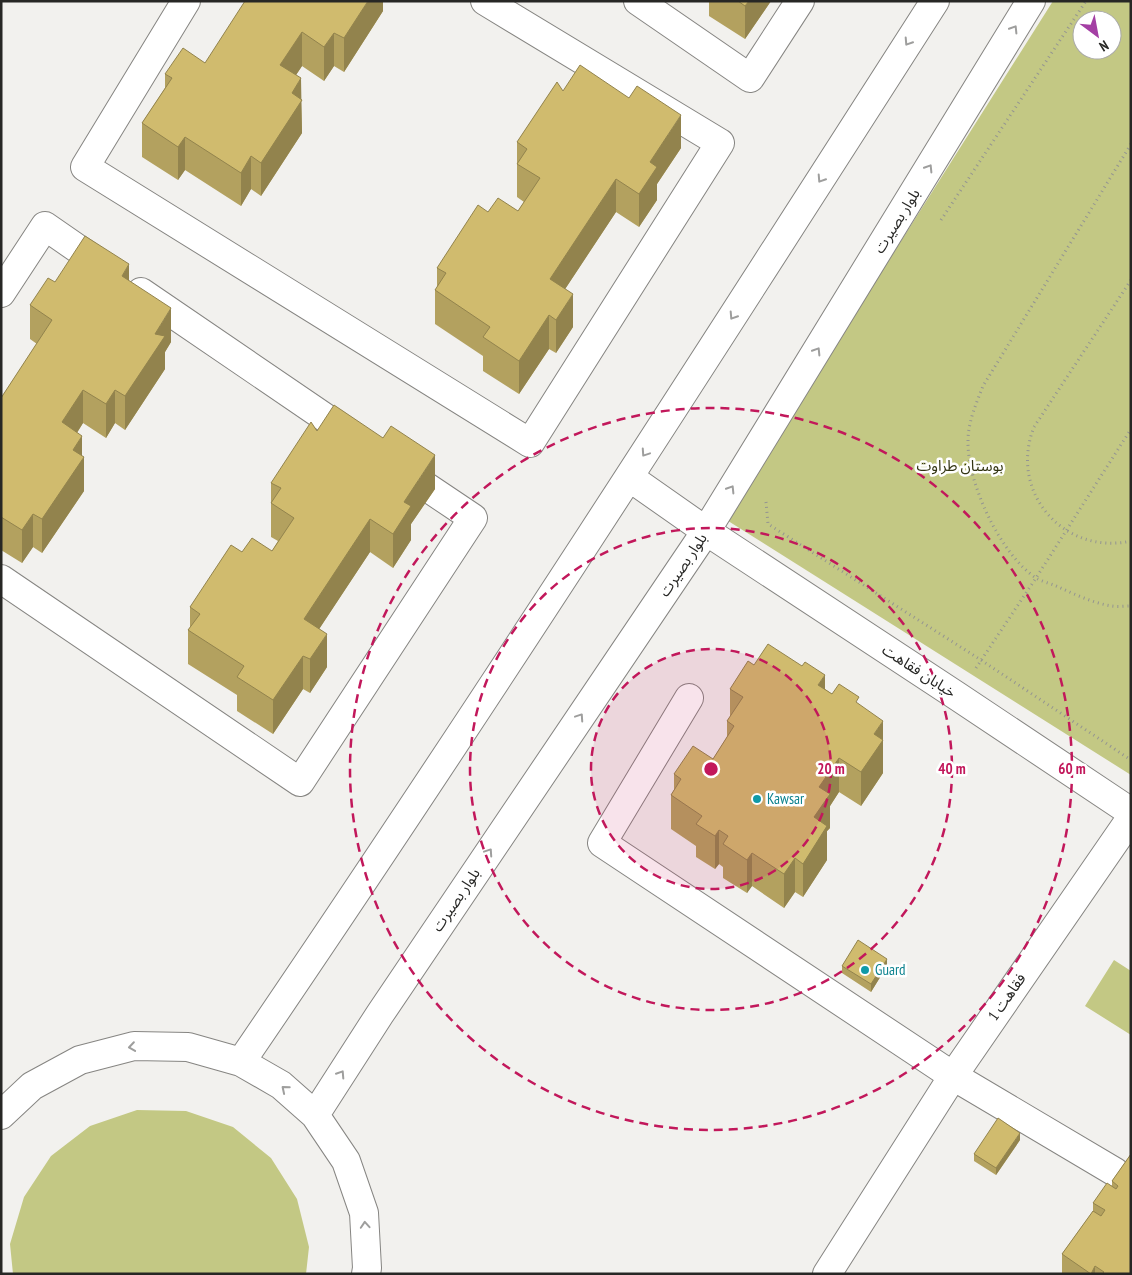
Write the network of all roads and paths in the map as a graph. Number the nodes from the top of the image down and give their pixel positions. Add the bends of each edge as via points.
1 (186, 1) edge
2 (485, 1) edge
3 (638, 1) edge
4 (800, 1) edge
5 (934, 1) edge
6 (1031, 1) edge
7 (1086, 1) edge
8 (1131, 144) edge
9 (939, 223) dead end
10 (1131, 280) edge
11 (1, 293) edge
12 (1131, 429) edge
13 (629, 477) junction
14 (765, 495) dead end
15 (1066, 529) junction
16 (706, 531) junction
17 (1131, 541) edge
18 (1036, 578) junction
19 (1, 579) edge
20 (1131, 606) edge
21 (981, 660) junction
22 (958, 696) junction
23 (689, 698) dead end
24 (1131, 760) edge
25 (1131, 812) edge
26 (1131, 818) edge
27 (241, 1062) junction
28 (953, 1076) junction
29 (1, 1115) edge
30 (315, 1115) junction
31 (1115, 1172) dead end
32 (366, 1274) edge
33 (827, 1274) edge

1 - 2 street via 85,167 530,443 720,143
3 - 4 street via 750,78
5 -> 13 street
16 -> 6 street, بلوار بصیرت
7 - 9 path
8 - 18 path via 1008,343 983,386 972,414 968,441 971,472 981,501 1011,554
10 - 15 path via 1029,440 1027,470 1031,487 1049,516
11 - 19 street via 45,226 473,518 300,782
12 - 15 path
13 - 16 street, خیابان فقاهت
13 - 27 street
14 - 21 path via 768,524
15 - 17 path via 1088,540 1116,544
15 - 18 path
16 - 22 street, خیابان فقاهت
30 -> 16 street, بلوار بصیرت via 401,982
18 - 20 path via 1112,606
18 - 21 path
21 - 22 path
21 - 24 path
22 - 25 street, خیابان فقاهت
23 - 28 street via 602,843
26 - 28 street, فقاهت 1
27 -> 29 street via 188,1047 134,1046 80,1060 32,1086
30 -> 27 street via 281,1085
28 - 31 street
28 - 33 street, فقاهت 1
32 -> 30 street via 364,1213 346,1161

